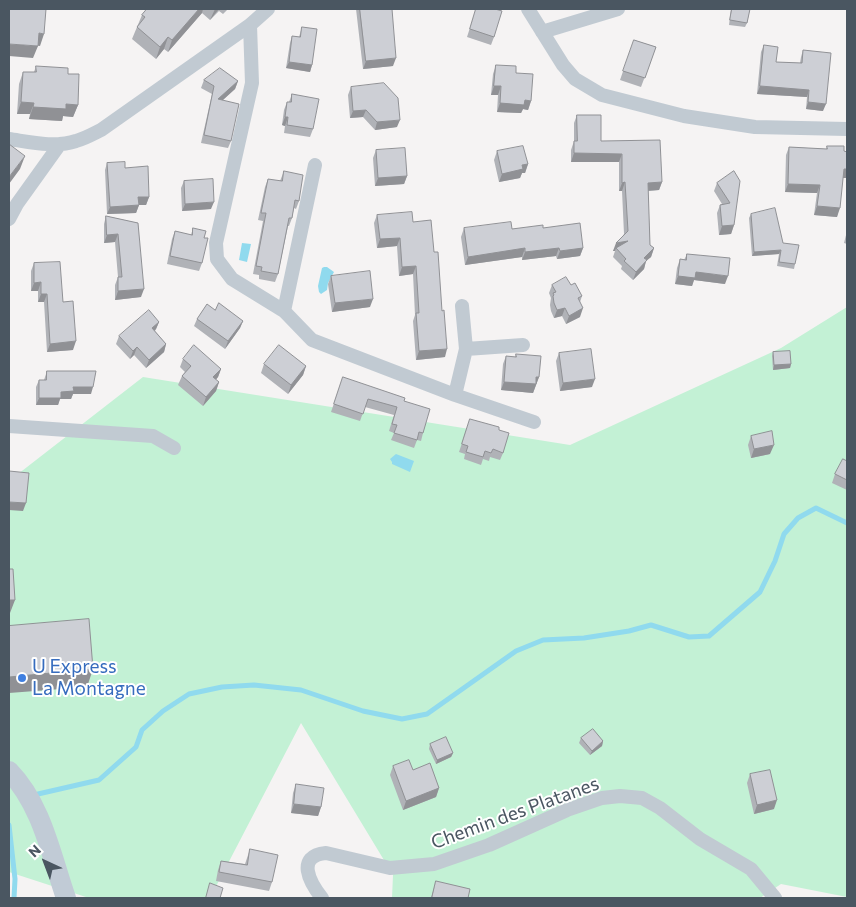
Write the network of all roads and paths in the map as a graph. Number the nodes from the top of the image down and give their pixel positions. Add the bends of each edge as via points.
1 (268, 9) edge
2 (528, 9) edge
3 (618, 9) edge
4 (250, 25) junction
5 (542, 32) junction
6 (847, 129) edge
7 (9, 139) edge
8 (60, 144) junction
9 (315, 166) dead end
10 (9, 219) edge
11 (462, 306) dead end
12 (284, 311) junction
13 (523, 345) dead end
14 (466, 349) junction
15 (455, 394) junction
16 (534, 422) dead end
17 (9, 426) edge
18 (174, 448) dead end
19 (9, 771) edge
20 (66, 898) edge
21 (322, 898) edge
22 (775, 898) edge

1 - 4 street
2 - 5 street
3 - 5 street
4 - 8 street via 101,130 75,142
4 - 12 street via 252,83 216,243 217,259 232,279
5 - 6 street via 575,79 602,95 684,116 755,127
7 - 8 street
8 - 10 street
9 - 12 street
11 - 14 street
12 - 15 street via 312,340
13 - 14 street
14 - 15 street
15 - 16 street
17 - 18 street via 153,436
19 - 20 street via 35,807
21 - 22 street, Chemin des Platanes via 315,889 307,865 316,854 326,853 390,868 434,864 489,846 567,810 602,798 620,796 642,798 660,808 700,839 751,869

